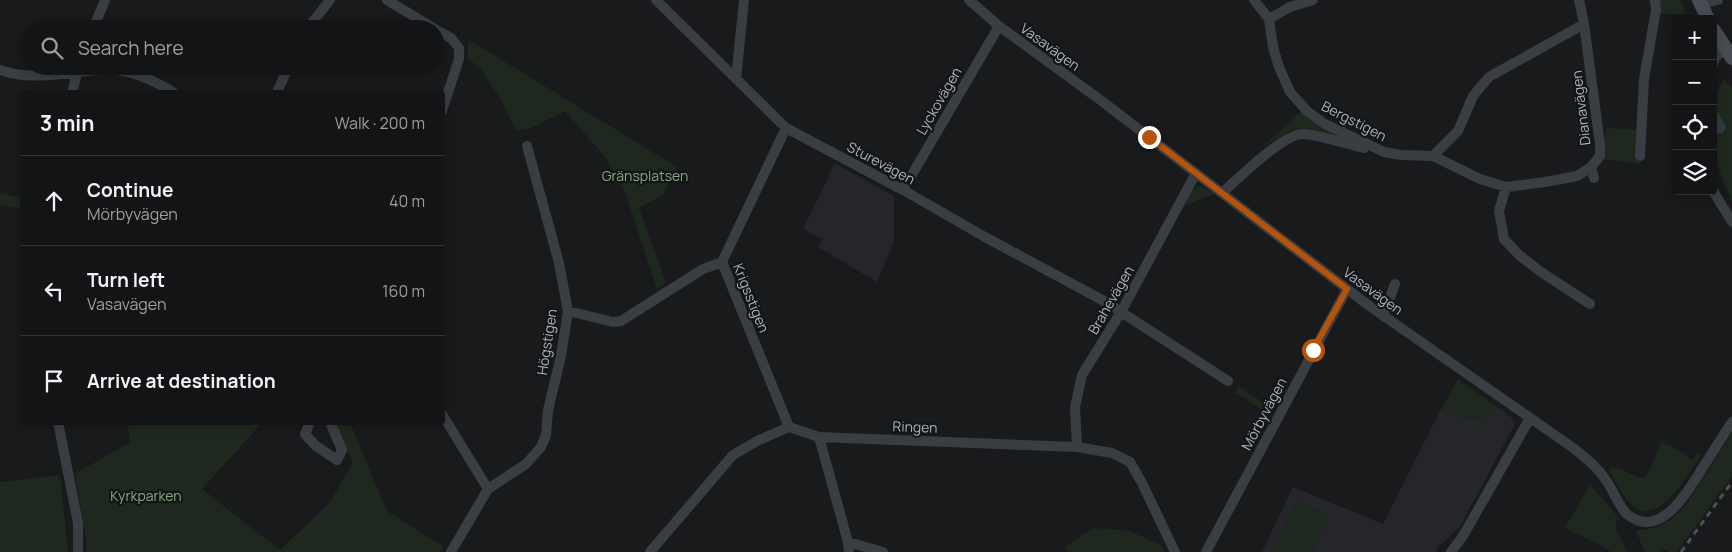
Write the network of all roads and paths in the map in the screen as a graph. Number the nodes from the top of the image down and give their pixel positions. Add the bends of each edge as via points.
1 (105, 0) edge
2 (330, 0) edge
3 (387, 0) edge
4 (656, 0) edge
5 (744, 0) edge
6 (969, 0) edge
7 (1254, 0) edge
8 (1312, 0) edge
9 (1579, 0) edge
10 (1655, 0) edge
11 (1718, 0) edge
12 (1700, 2) edge
13 (1706, 15) edge
14 (1269, 19) junction
15 (97, 20) edge
16 (314, 20) edge
17 (421, 20) edge
18 (1584, 24) junction
19 (999, 26) junction
20 (445, 34) edge
21 (1717, 35) edge
22 (1729, 52) edge
23 (1715, 60) edge
24 (0, 70) edge
25 (20, 74) edge
26 (77, 75) edge
27 (137, 75) edge
28 (285, 75) edge
29 (736, 78) junction
30 (73, 90) edge
31 (170, 90) edge
32 (278, 90) edge
33 (445, 102) edge
34 (786, 128) junction
35 (527, 146) dead end
36 (1384, 152) junction
37 (1433, 156) junction
38 (1640, 156) dead end
39 (1591, 167) junction
40 (1196, 173) junction
41 (1594, 178) dead end
42 (1506, 187) junction
43 (903, 190) junction
44 (1222, 193) junction
45 (1715, 195) edge
46 (1732, 222) edge
47 (722, 262) junction
48 (1394, 284) dead end
49 (1347, 289) junction
50 (1590, 304) dead end
51 (568, 311) junction
52 (1121, 312) junction
53 (1383, 316) junction
54 (1228, 381) dead end
55 (1530, 418) junction
56 (445, 419) edge
57 (1732, 422) edge
58 (59, 425) edge
59 (309, 425) edge
60 (331, 425) edge
61 (789, 427) junction
62 (819, 437) junction
63 (1076, 447) junction
64 (488, 489) junction
65 (849, 547) edge
66 (653, 551) edge
67 (78, 552) edge
68 (451, 552) edge
69 (883, 552) edge
70 (1176, 552) edge
71 (1208, 552) edge
72 (1451, 552) edge

1 - 15 street
2 - 16 street
3 - 17 street
4 - 29 street, Sturevägen
5 - 29 street
6 - 19 street, Vasavägen
7 - 14 street
8 - 14 street
9 - 18 street
10 - 38 street via 1644,79
11 - 12 street
12 - 13 street
14 - 36 street, Bergstigen via 1273,47 1290,92 1307,111 1325,124
18 - 37 street via 1489,76 1473,96 1458,131
18 - 39 street, Dianavägen via 1600,144 1600,156
19 - 40 street, Vasavägen
19 - 43 street, Lyckovägen
20 - 33 street via 460,48
21 - 22 street
22 - 23 street
24 - 25 street
26 - 30 street
27 - 31 street
28 - 32 street
29 - 34 street, Sturevägen
34 - 43 street, Sturevägen
34 - 47 street, Krigsstigen
35 - 51 street, Högstigen via 560,263
36 - 37 street, Bergstigen
36 - 44 street via 1302,134 1289,137
37 - 42 street via 1480,179
39 - 41 street
39 - 42 street via 1577,176
40 - 44 street, Vasavägen
40 - 52 street, Brahevägen
42 - 50 street via 1499,211 1504,239 1541,272
43 - 52 street, Sturevägen
44 - 49 street, Vasavägen
45 - 46 street
47 - 51 street via 703,269 621,321 612,322
47 - 61 street, Krigsstigen
48 - 53 street
49 - 53 street, Vasavägen
49 - 71 street, Mörbyvägen
51 - 64 street, Högstigen via 542,447 526,464
52 - 54 street, Sturevägen
52 - 63 street, Brahevägen via 1082,375 1075,407
53 - 55 street, Vasavägen
55 - 57 street, Vasavägen via 1593,465 1605,478 1626,513 1635,520 1648,522 1672,511 1683,499
55 - 72 street via 1464,536
56 - 64 street
58 - 67 street via 78,524
59 - 60 street via 305,434 337,460 342,450
61 - 62 street, Ringen
61 - 66 street via 733,455
62 - 63 street, Ringen
62 - 65 street
63 - 70 street, Ringen via 1112,453 1130,462
64 - 68 street
65 - 69 street

